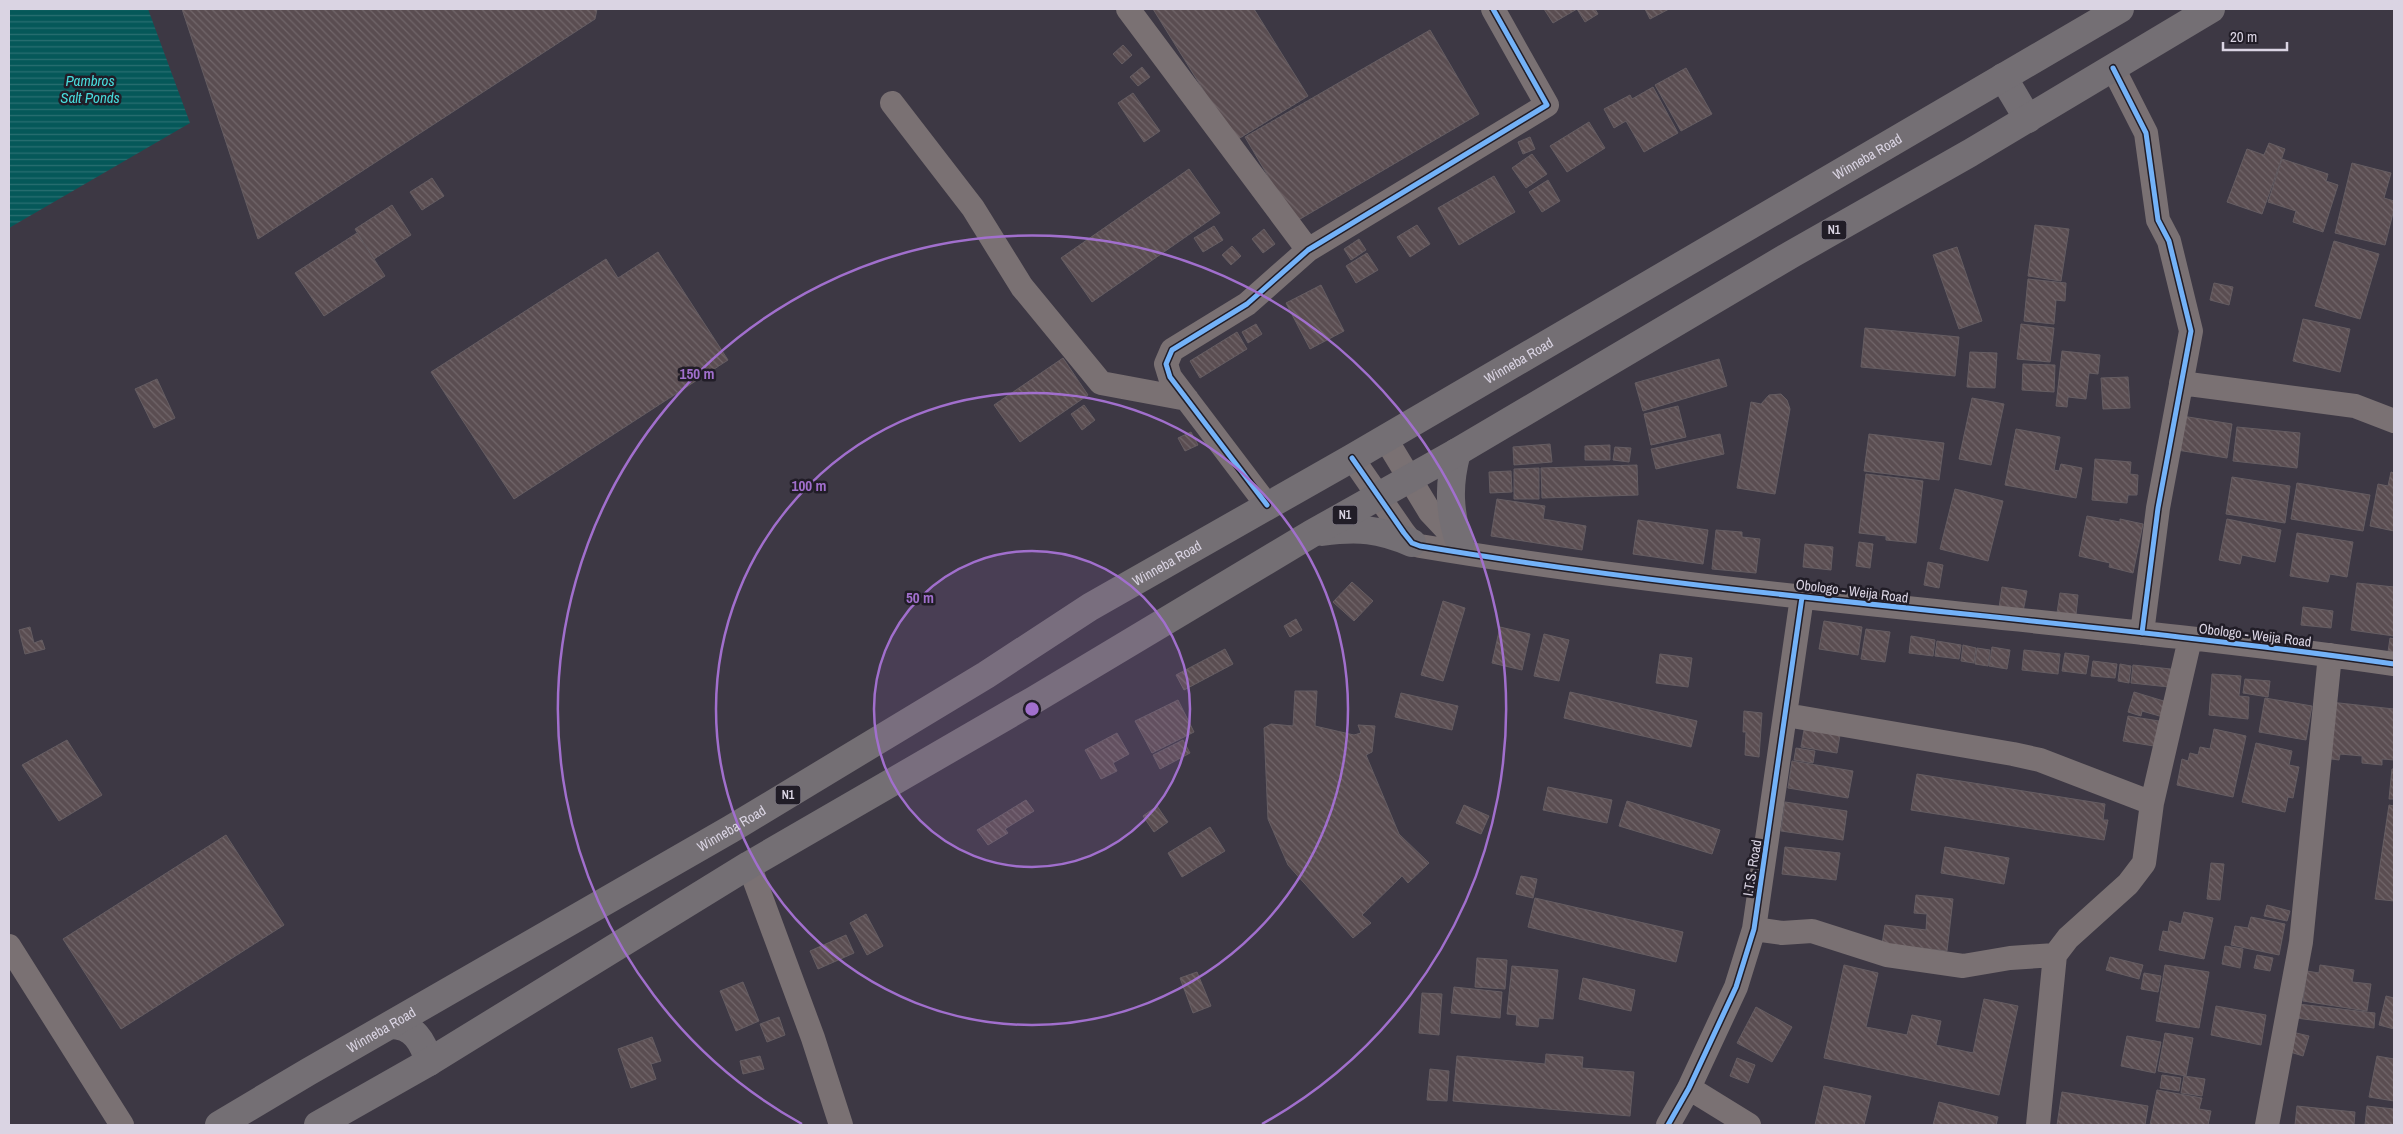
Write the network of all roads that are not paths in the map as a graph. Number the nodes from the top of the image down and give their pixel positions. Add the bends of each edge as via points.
1 (1128, 9) edge
2 (1494, 9) edge
3 (2120, 9) edge
4 (2210, 9) edge
5 (2113, 68) junction
6 (2003, 77) junction
7 (892, 103) dead end
8 (2028, 118) junction
9 (1308, 250) junction
10 (2181, 383) junction
11 (1187, 399) junction
12 (2394, 421) edge
13 (1385, 438) junction
14 (1457, 452) junction
15 (1352, 458) junction
16 (1408, 478) junction
17 (1379, 496) junction
18 (1267, 505) junction
19 (1310, 534) junction
20 (1412, 543) junction
21 (1467, 550) junction
22 (1802, 597) junction
23 (2142, 633) junction
24 (2190, 639) junction
25 (2330, 655) junction
26 (2394, 664) edge
27 (1786, 715) junction
28 (2152, 803) junction
29 (749, 865) junction
30 (1754, 929) junction
31 (9, 946) edge
32 (2055, 954) junction
33 (391, 1025) junction
34 (429, 1062) junction
35 (1689, 1088) junction
36 (122, 1125) edge
37 (219, 1125) edge
38 (318, 1125) edge
39 (841, 1125) edge
40 (1668, 1125) edge
41 (1748, 1125) edge
42 (2038, 1125) edge
43 (2267, 1125) edge

1 - 9 street
2 - 9 street via 1547,105
3 - 6 highway, Winneba Road / N1
4 - 5 highway, N1
5 - 8 highway, N1
5 - 10 street via 2146,133 2158,220 2169,241 2182,303 2188,316 2191,331
6 - 8 highway
6 - 13 highway, Winneba Road / N1
7 - 11 street via 973,208 1022,288 1101,383
8 - 14 highway, N1
9 - 11 street via 1247,304 1172,350 1166,364 1170,377
10 - 12 street via 2355,406
10 - 23 street via 2158,508
11 - 18 street
13 - 15 highway, Winneba Road / N1
13 - 16 street
14 - 16 highway, N1
14 - 21 highway via 1452,470 1450,508
15 - 17 street
15 - 18 highway, Winneba Road / N1
16 - 17 highway, N1
16 - 21 street via 1430,512
17 - 19 highway, N1
17 - 20 street
18 - 33 highway, Winneba Road / N1 via 1090,608 986,675 731,829
19 - 20 highway via 1366,529
19 - 29 highway, N1
20 - 21 street, Obologo - Weija Road
21 - 22 street, Obologo - Weija Road
22 - 23 street, Obologo - Weija Road
22 - 27 street, I.T.S. Road
23 - 24 street, Obologo - Weija Road
24 - 25 street, Obologo - Weija Road
24 - 28 street
25 - 26 street, Obologo - Weija Road
25 - 43 street via 2301,942
27 - 28 street via 2040,760
27 - 30 street, I.T.S. Road
28 - 32 street via 2144,863 2128,884 2068,938
29 - 34 highway, N1
29 - 39 street via 813,1038
30 - 32 street via 1782,933 1812,931 1887,955 1963,966
30 - 35 street, I.T.S. Road via 1736,987
31 - 36 street
32 - 42 street
33 - 34 highway via 401,1025 417,1035
33 - 37 highway, Winneba Road / N1
34 - 38 highway, N1
35 - 40 street, I.T.S. Road
35 - 41 street

